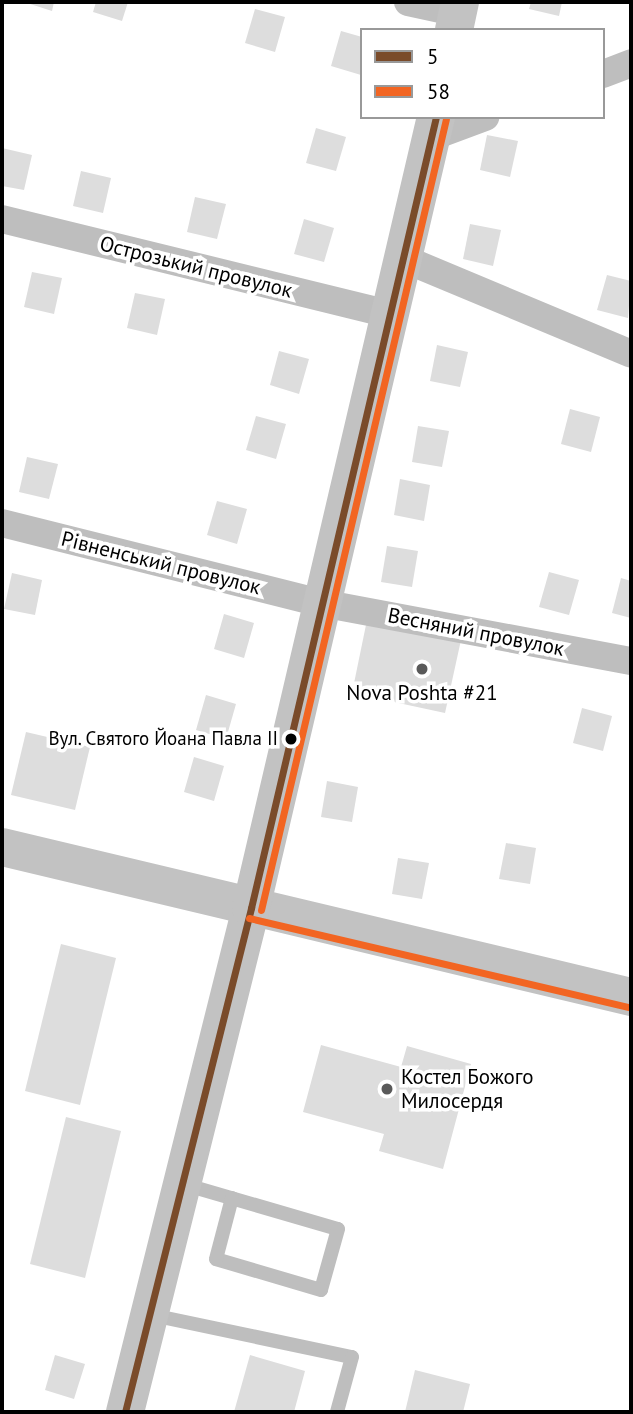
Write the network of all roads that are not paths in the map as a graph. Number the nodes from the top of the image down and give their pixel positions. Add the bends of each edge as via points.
1 (408, 2) edge
2 (457, 15) edge
3 (631, 64) edge
4 (605, 73) edge
5 (475, 119) edge
6 (433, 127) edge
7 (2, 219) edge
8 (402, 258) junction
9 (390, 314) junction
10 (631, 354) edge
11 (2, 523) edge
12 (321, 603) junction
13 (631, 661) edge
14 (2, 847) edge
15 (251, 908) junction
16 (631, 997) edge
17 (182, 1184) junction
18 (232, 1198) junction
19 (150, 1315) junction
20 (125, 1412) edge
21 (337, 1412) edge

1 - 2 street
3 - 4 street
5 - 6 street
6 - 8 street
7 - 9 street, Острозький провулок
8 - 9 street
8 - 10 street
9 - 12 street
11 - 12 street, Рівненський провулок
12 - 13 street, Весняний провулок
12 - 15 street
14 - 15 street
15 - 16 street
15 - 17 street
17 - 18 lane
17 - 19 street
18 - 18 lane via 338,1229 321,1290 216,1259
19 - 20 street
19 - 21 lane via 352,1357

